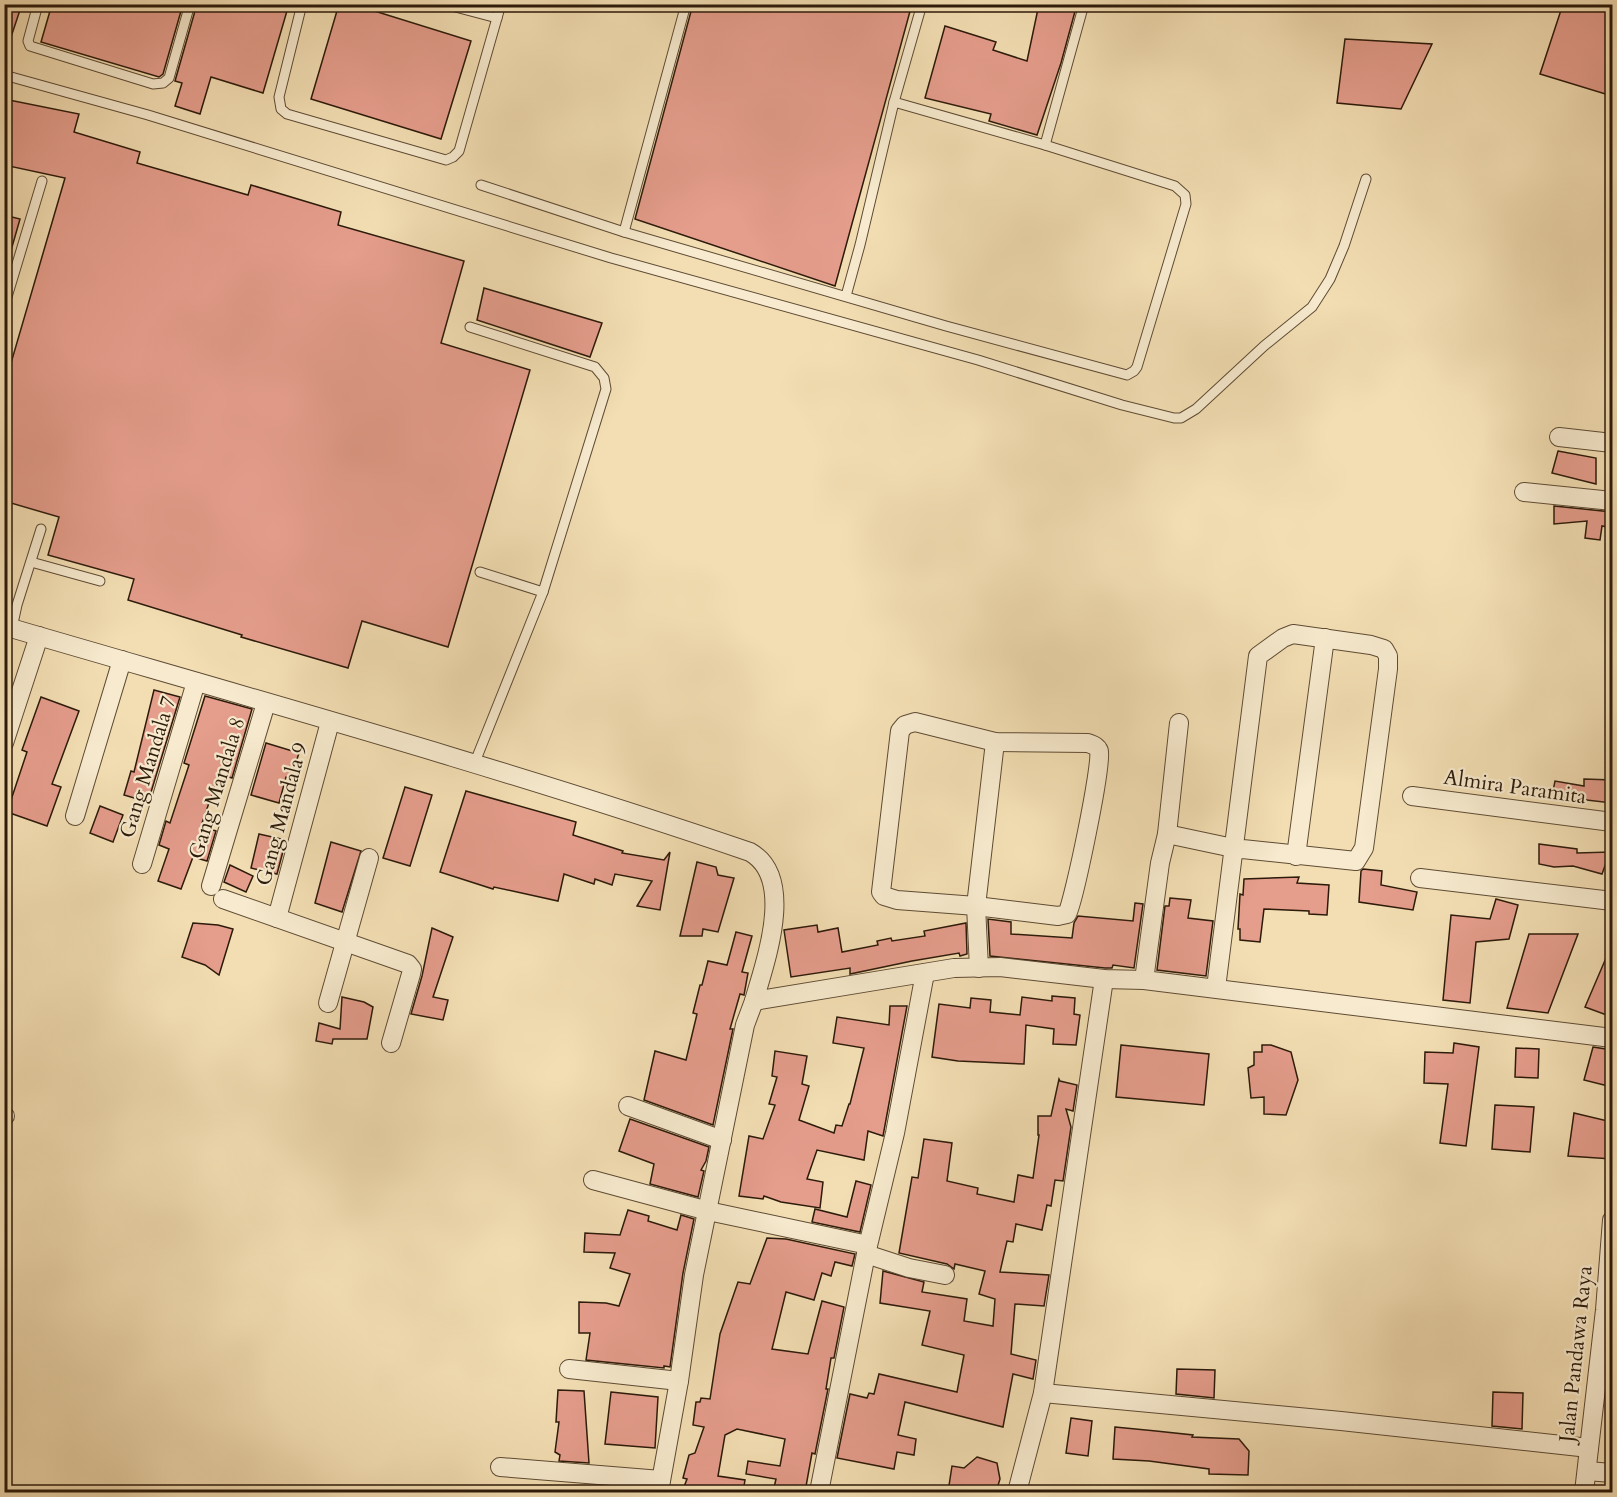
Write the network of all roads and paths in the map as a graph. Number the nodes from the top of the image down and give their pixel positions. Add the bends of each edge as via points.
1 (38, 4) edge
2 (190, 4) edge
3 (302, 4) edge
4 (444, 4) edge
5 (501, 4) edge
6 (686, 4) edge
7 (922, 4) edge
8 (1084, 4) edge
9 (497, 18) junction
10 (4, 75) edge
11 (894, 102) junction
12 (1045, 145) junction
13 (1366, 179) dead end
14 (42, 181) dead end
15 (481, 186) dead end
16 (624, 232) junction
17 (846, 296) junction
18 (4, 307) edge
19 (470, 327) dead end
20 (1560, 437) dead end
21 (1612, 443) edge
22 (1524, 492) dead end
23 (1612, 501) edge
24 (41, 529) dead end
25 (31, 562) junction
26 (480, 572) dead end
27 (100, 581) dead end
28 (543, 592) junction
29 (8, 627) edge
30 (39, 636) junction
31 (1325, 638) junction
32 (122, 660) junction
33 (196, 682) junction
34 (266, 703) junction
35 (330, 722) junction
36 (1179, 723) dead end
37 (995, 742) junction
38 (4, 743) edge
39 (475, 762) junction
40 (1412, 796) dead end
41 (75, 816) dead end
42 (1612, 822) edge
43 (1167, 834) junction
44 (1233, 848) junction
45 (1296, 856) junction
46 (369, 858) dead end
47 (142, 864) dead end
48 (1420, 878) dead end
49 (1612, 902) edge
50 (976, 906) junction
51 (277, 918) junction
52 (345, 941) junction
53 (979, 968) junction
54 (925, 973) junction
55 (1104, 979) junction
56 (1144, 980) junction
57 (1216, 988) junction
58 (754, 1001) junction
59 (328, 1003) dead end
60 (1612, 1038) edge
61 (391, 1043) dead end
62 (628, 1106) dead end
63 (722, 1140) junction
64 (593, 1180) dead end
65 (708, 1211) junction
66 (1612, 1221) edge
67 (867, 1250) junction
68 (945, 1275) dead end
69 (1609, 1311) edge
70 (569, 1369) dead end
71 (679, 1381) junction
72 (1043, 1392) junction
73 (1604, 1395) edge
74 (1589, 1448) junction
75 (500, 1467) dead end
76 (1587, 1471) junction
77 (1612, 1473) edge
78 (660, 1486) edge
79 (819, 1492) edge
80 (1017, 1492) edge
81 (1584, 1492) edge

1 - 2 lane via 30,46 153,84 170,78
3 - 9 lane via 279,97 281,109 287,114 446,160 459,151
4 - 9 lane
5 - 9 lane
6 - 16 lane
7 - 11 lane
8 - 12 lane
10 - 13 lane via 148,115 601,255 1174,418 1196,409 1311,307 1330,279
11 - 12 lane
11 - 17 lane
12 - 17 lane via 1175,186 1185,195 1186,204 1134,371 1127,375
14 - 18 lane
15 - 16 lane
16 - 17 lane
19 - 28 lane via 594,367 604,378 606,389
20 - 21 street
22 - 23 street
24 - 25 lane
25 - 27 lane
25 - 29 lane
26 - 28 lane
28 - 39 lane
29 - 30 street
30 - 32 street
30 - 38 street
31 - 44 street via 1293,634 1258,656
31 - 45 street
31 - 45 street via 1371,645 1384,649 1388,656 1366,837 1356,861
32 - 33 street
32 - 41 street
33 - 34 street
33 - 47 street, Gang Mandala 7
34 - 35 street
34 - 51 street, Gang Mandala 8 via 217,892
35 - 39 street
35 - 51 street, Gang Mandala 9
36 - 43 street
37 - 50 street
37 - 50 street via 920,722 904,725 900,731 880,889 884,896 897,900
37 - 50 street via 1088,743 1100,753 1067,914
39 - 58 street via 757,856 773,889 774,923
40 - 42 street, Almira Paramita
43 - 44 street
43 - 56 street
44 - 45 street
44 - 57 street
46 - 52 street
48 - 49 street
50 - 53 street
51 - 52 street
52 - 59 street
52 - 61 street via 408,964 412,969
53 - 54 street
53 - 55 street
54 - 58 street
54 - 67 street via 895,1132
55 - 56 street
55 - 72 street
56 - 57 street
57 - 60 street
58 - 63 street via 745,1025
62 - 63 street
63 - 65 street
64 - 65 street
65 - 67 street
65 - 71 street via 694,1275
66 - 69 street, Jalan Pandawa Raya
67 - 68 street via 909,1268
67 - 79 street
69 - 73 street, Jalan Pandawa Raya
70 - 71 street
71 - 78 street
72 - 74 street
72 - 80 street
73 - 74 street, Jalan Pandawa Raya
74 - 76 street, Jalan Pandawa Raya
75 - 78 street
76 - 77 street
76 - 81 street, Jalan Pandawa Raya

